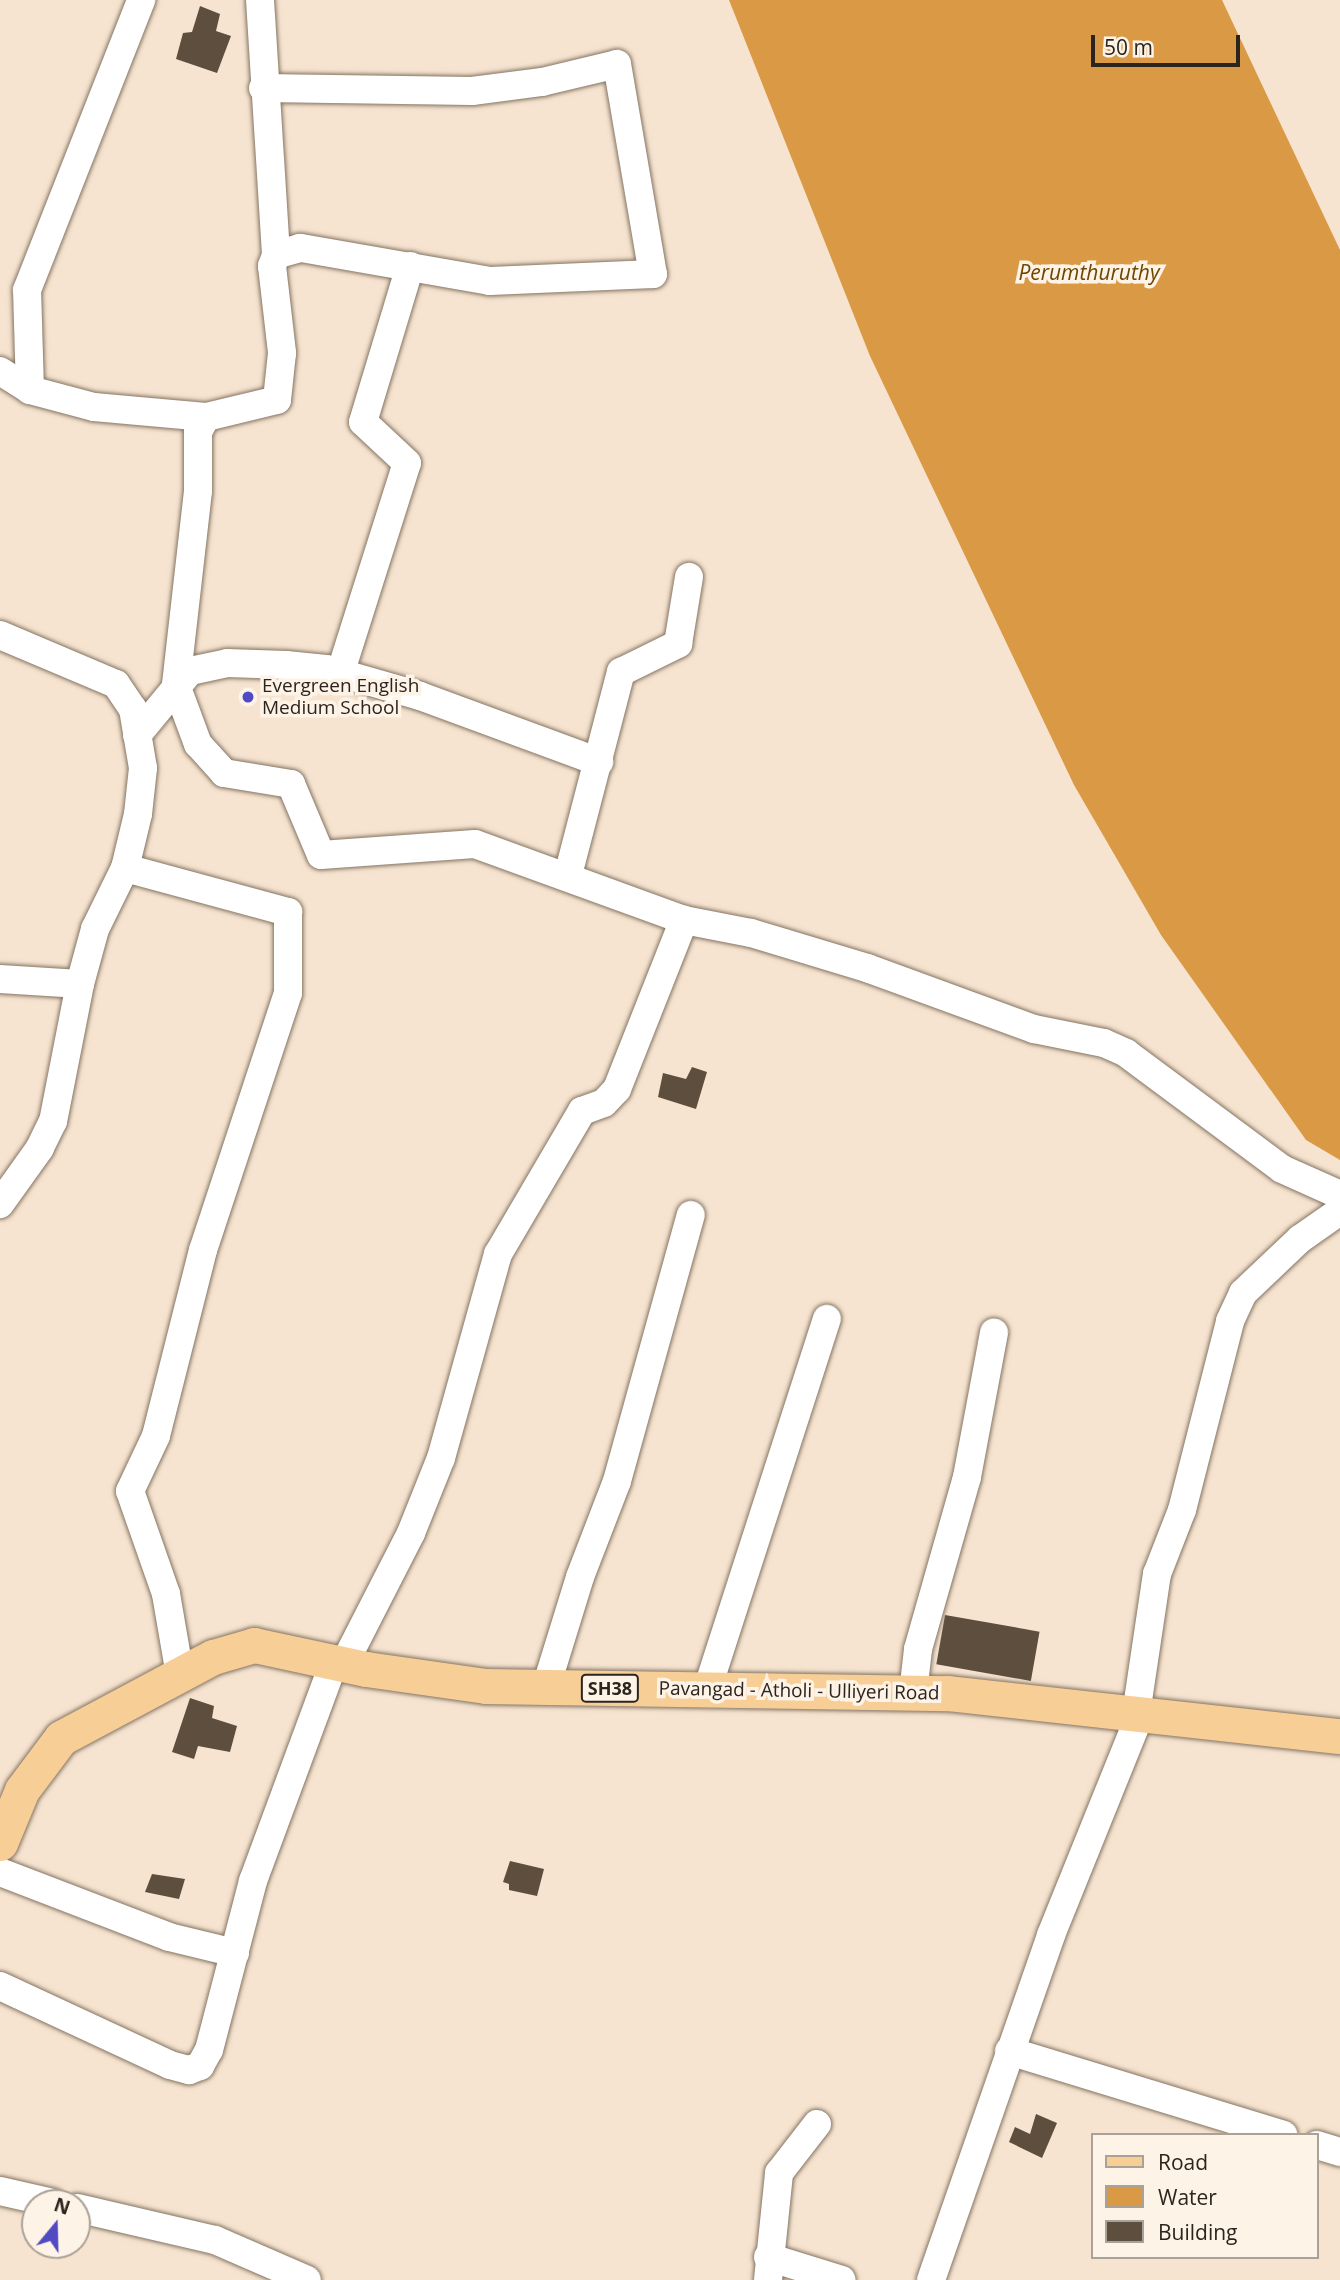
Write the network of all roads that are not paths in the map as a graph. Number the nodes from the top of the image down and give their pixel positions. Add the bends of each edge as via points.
1 (141, 0) edge
2 (260, 0) edge
3 (263, 88) junction
4 (276, 255) junction
5 (410, 266) junction
6 (0, 371) edge
7 (30, 390) junction
8 (206, 416) junction
9 (689, 577) dead end
10 (0, 635) edge
11 (340, 674) junction
12 (176, 685) junction
13 (137, 735) junction
14 (599, 762) junction
15 (125, 868) junction
16 (568, 874) junction
17 (684, 920) junction
18 (0, 979) edge
19 (80, 984) junction
20 (1340, 1195) edge
21 (0, 1204) edge
22 (1340, 1211) edge
23 (691, 1215) dead end
24 (827, 1319) dead end
25 (994, 1333) dead end
26 (339, 1663) junction
27 (180, 1675) junction
28 (546, 1687) junction
29 (707, 1690) junction
30 (914, 1693) junction
31 (1138, 1714) junction
32 (1340, 1716) edge
33 (1305, 1734) junction
34 (1340, 1736) edge
35 (0, 1843) edge
36 (0, 1872) edge
37 (235, 1954) junction
38 (0, 1986) edge
39 (1009, 2051) junction
40 (817, 2124) dead end
41 (1276, 2133) edge
42 (1319, 2146) edge
43 (1340, 2152) edge
44 (0, 2191) edge
45 (21, 2196) edge
46 (91, 2211) edge
47 (768, 2269) edge
48 (307, 2280) edge
49 (842, 2280) edge
50 (931, 2280) edge

1 - 7 street via 27,290
2 - 3 street
3 - 4 street
3 - 5 street via 472,91 542,82 617,64 653,274 490,281
4 - 5 street via 300,248
4 - 8 street via 272,266 282,353 277,400
5 - 11 street via 363,422 407,463
6 - 7 street
7 - 8 street via 94,407
8 - 12 street via 198,432 198,491
9 - 14 street via 678,644 621,672
10 - 13 street via 116,684 133,709
11 - 12 street via 299,666 227,663 190,671
11 - 14 street via 488,718
12 - 13 street
12 - 16 street via 198,744 224,773 291,784 321,855 475,844
13 - 15 street via 143,768
14 - 16 street
15 - 19 street via 95,929
15 - 27 street via 288,912 288,993 203,1250 156,1436 130,1491 166,1594
16 - 17 street
17 - 20 street via 751,933 867,968 1034,1030 1104,1043 1126,1053 1282,1169
17 - 26 street via 617,1089 604,1103 582,1111 498,1254 441,1458 411,1533
18 - 19 street
19 - 21 street via 53,1121 40,1148
22 - 31 street via 1300,1239 1243,1293 1230,1321 1182,1510 1157,1574
23 - 28 street via 617,1481 580,1577
24 - 29 street
25 - 30 street via 967,1476 918,1649
26 - 27 main road, Pavangad - Atholi - Ulliyeri Road / SH38 via 254,1645 213,1657
26 - 28 main road, Pavangad - Atholi - Ulliyeri Road / SH38 via 486,1686
26 - 37 street via 269,1833
27 - 35 main road, Pavangad - Atholi - Ulliyeri Road / SH38 via 61,1738 22,1790
28 - 29 main road, Pavangad - Atholi - Ulliyeri Road / SH38
29 - 30 main road, Pavangad - Atholi - Ulliyeri Road / SH38
30 - 31 main road, Pavangad - Atholi - Ulliyeri Road / SH38
31 - 33 main road, Pavangad - Atholi - Ulliyeri Road / SH38
31 - 39 street
32 - 33 main road
33 - 34 main road, Pavangad - Atholi - Ulliyeri Road / SH38
36 - 37 street via 169,1937
37 - 38 street via 209,2050 200,2066 189,2070 108,2039
39 - 41 street
39 - 50 street
40 - 47 street via 779,2173
42 - 43 street
44 - 45 street
46 - 48 street via 215,2240
47 - 49 street

